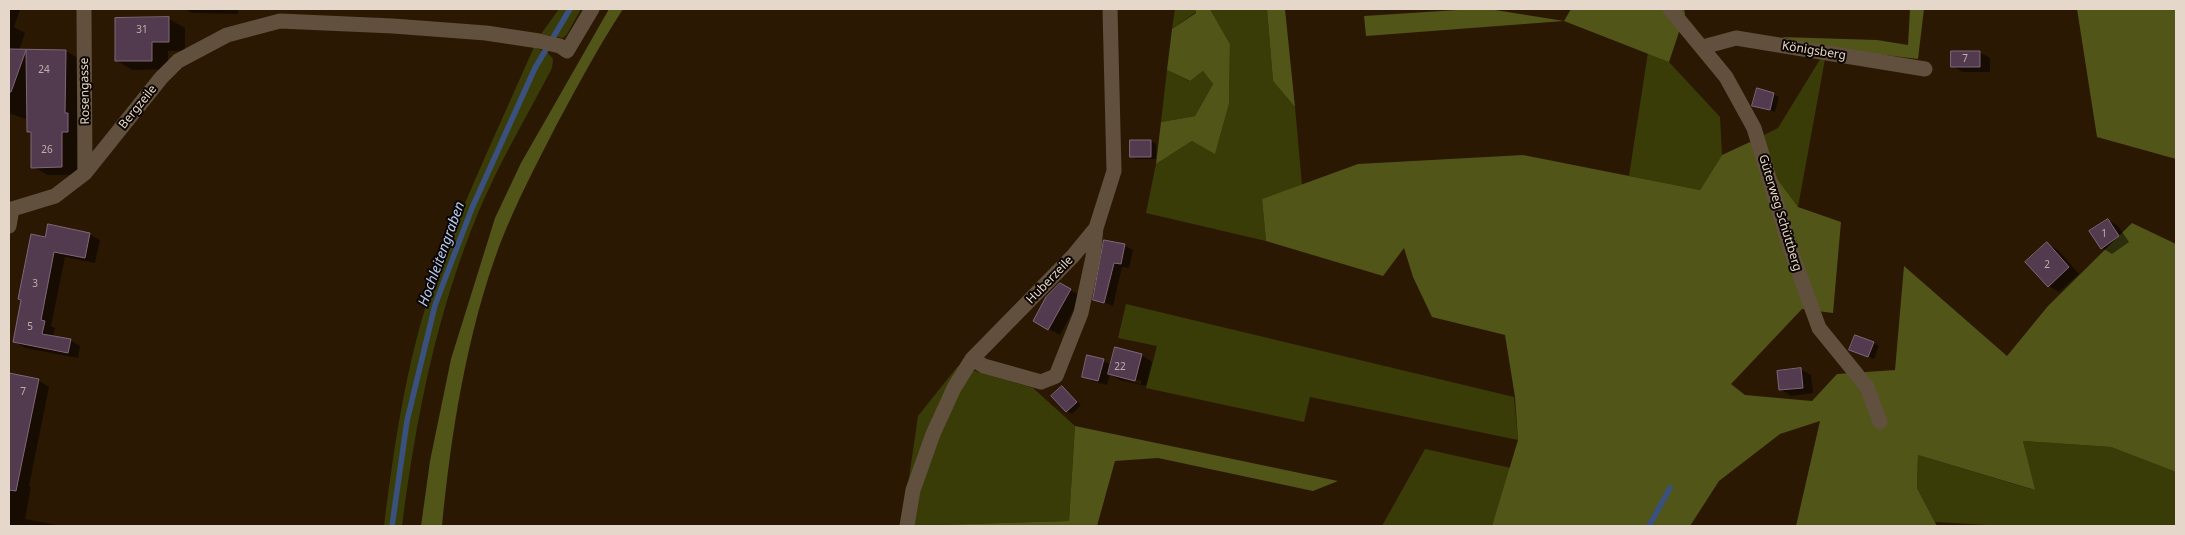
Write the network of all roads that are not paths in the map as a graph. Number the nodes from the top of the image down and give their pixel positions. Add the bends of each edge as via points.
1 (84, 9) edge
2 (592, 9) edge
3 (1110, 9) edge
4 (1670, 9) edge
5 (280, 15) edge
6 (1703, 47) junction
7 (1925, 69) dead end
8 (86, 172) junction
9 (10, 209) edge
10 (9, 226) edge
11 (1096, 228) junction
12 (972, 359) junction
13 (1880, 422) dead end
14 (906, 526) edge

1 - 8 street, Rosengasse
2 - 5 street, Bergzeile via 567,51 560,46 486,32
3 - 11 street, Huberzeile via 1114,171
4 - 6 street, Güterweg Schüttberg
5 - 8 street, Bergzeile via 227,35 178,61
6 - 7 street, Königsberg via 1736,38
6 - 13 street, Güterweg Schüttberg via 1726,77 1754,128 1790,248 1819,328 1867,387
8 - 9 street, Bergzeile via 55,196
9 - 10 street
11 - 12 street, Huberzeile
11 - 12 street via 1081,313 1056,376 1041,382 984,366
12 - 14 street, Huberzeile via 954,388 933,434 913,490

